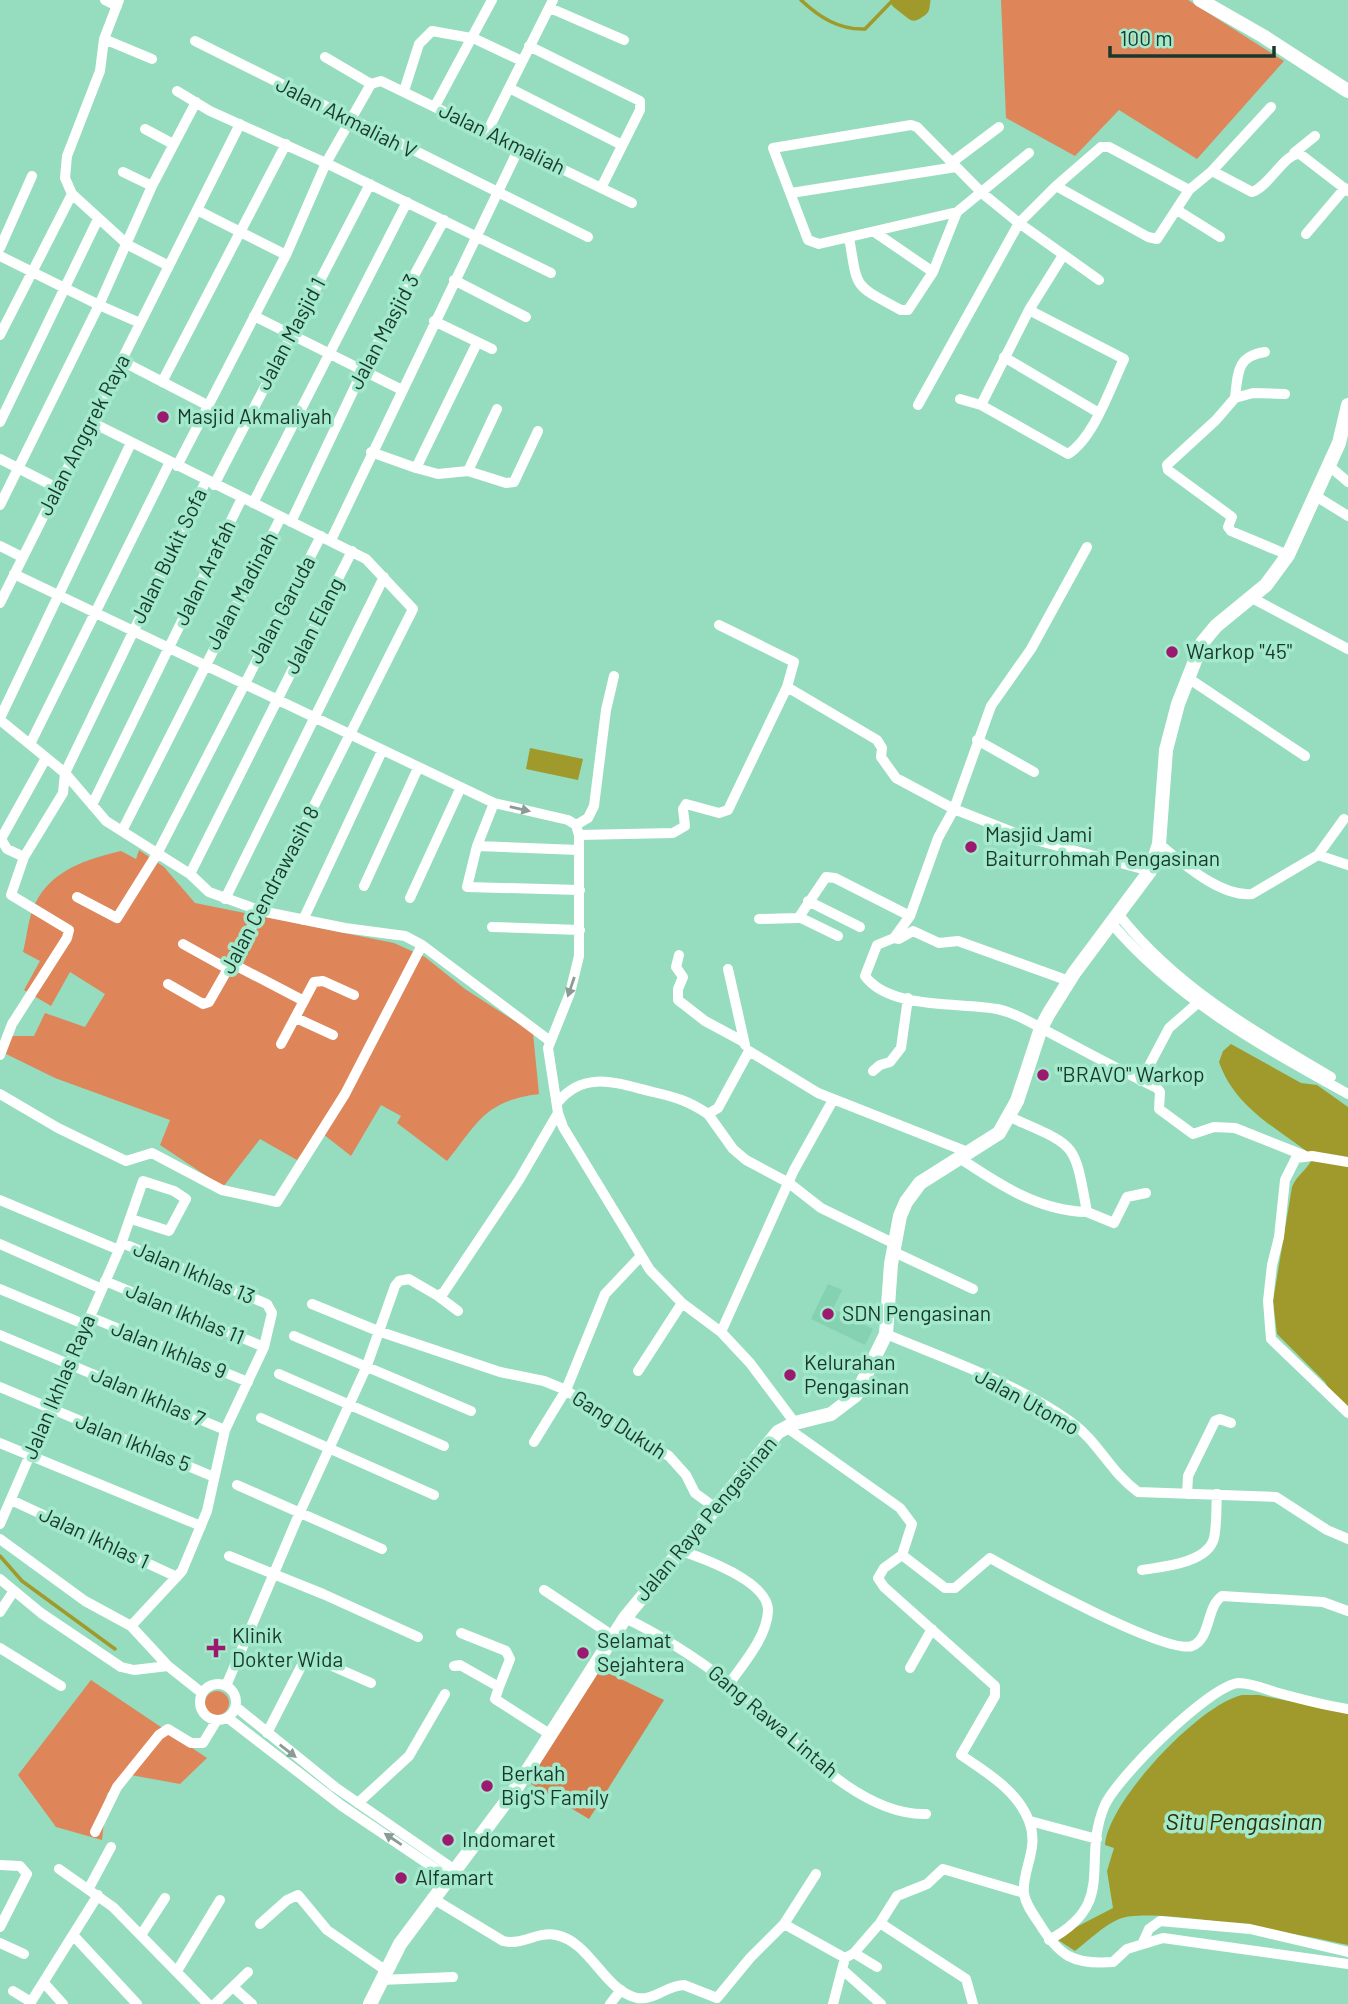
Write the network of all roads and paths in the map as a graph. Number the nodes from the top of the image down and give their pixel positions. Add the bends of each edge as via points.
1 (105, 0) edge
2 (492, 0) edge
3 (1200, 0) edge
4 (118, 3) edge
5 (552, 4) edge
6 (471, 38) junction
7 (104, 39) junction
8 (624, 40) dead end
9 (195, 41) dead end
10 (529, 46) junction
11 (325, 57) dead end
12 (152, 59) dead end
13 (522, 61) junction
14 (371, 84) junction
15 (509, 88) junction
16 (177, 91) dead end
17 (404, 91) junction
18 (1348, 92) edge
19 (196, 102) junction
20 (435, 106) junction
21 (1271, 107) dead end
22 (349, 121) junction
23 (240, 124) junction
24 (999, 127) dead end
25 (145, 129) dead end
26 (487, 132) junction
27 (1315, 136) dead end
28 (173, 144) junction
29 (286, 144) junction
30 (622, 145) junction
31 (519, 148) junction
32 (1029, 153) dead end
33 (1294, 153) junction
34 (326, 163) junction
35 (953, 165) junction
36 (1212, 171) junction
37 (123, 172) dead end
38 (32, 176) dead end
39 (369, 184) junction
40 (152, 186) junction
41 (1056, 186) junction
42 (601, 188) junction
43 (1347, 189) edge
44 (1189, 190) junction
45 (791, 193) junction
46 (982, 193) junction
47 (72, 194) junction
48 (497, 194) junction
49 (407, 202) junction
50 (632, 203) dead end
51 (197, 210) junction
52 (1177, 210) junction
53 (957, 212) junction
54 (98, 219) junction
55 (444, 220) junction
56 (1018, 223) junction
57 (240, 233) junction
58 (876, 233) junction
59 (1306, 234) dead end
60 (477, 236) junction
61 (588, 237) dead end
62 (849, 237) junction
63 (1220, 237) dead end
64 (128, 245) junction
65 (0, 248) edge
66 (286, 255) junction
67 (0, 256) edge
68 (1062, 257) junction
69 (169, 267) junction
70 (31, 271) junction
71 (933, 272) junction
72 (551, 273) dead end
73 (454, 280) junction
74 (1099, 280) dead end
75 (65, 289) junction
76 (99, 304) junction
77 (1029, 310) junction
78 (254, 316) junction
79 (526, 317) dead end
80 (434, 321) junction
81 (140, 323) junction
82 (290, 333) junction
83 (0, 335) edge
84 (477, 343) junction
85 (492, 349) dead end
86 (1265, 352) dead end
87 (328, 353) junction
88 (1004, 357) junction
89 (122, 361) junction
90 (363, 370) junction
91 (162, 382) junction
92 (401, 389) junction
93 (1285, 394) dead end
94 (1235, 398) junction
95 (960, 400) dead end
96 (208, 405) junction
97 (918, 405) dead end
98 (981, 405) junction
99 (1348, 405) edge
100 (498, 408) dead end
101 (1099, 413) junction
102 (0, 422) edge
103 (91, 422) junction
104 (538, 431) dead end
105 (131, 443) junction
106 (371, 452) junction
107 (0, 459) edge
108 (173, 464) junction
109 (1328, 466) junction
110 (416, 468) junction
111 (18, 469) junction
112 (468, 471) junction
113 (1348, 482) edge
114 (210, 483) junction
115 (57, 488) junction
116 (1314, 495) junction
117 (242, 498) junction
118 (253, 503) junction
119 (0, 505) edge
120 (1348, 516) edge
121 (286, 519) junction
122 (326, 538) junction
123 (0, 546) edge
124 (1087, 547) dead end
125 (352, 551) junction
126 (1289, 555) junction
127 (22, 557) junction
128 (14, 574) junction
129 (383, 577) junction
130 (58, 595) junction
131 (1252, 598) junction
132 (0, 603) edge
133 (96, 614) junction
134 (719, 625) dead end
135 (132, 632) junction
136 (167, 649) junction
137 (1348, 649) edge
138 (203, 666) junction
139 (614, 676) dead end
140 (1188, 678) junction
141 (243, 685) junction
142 (788, 687) junction
143 (276, 700) junction
144 (0, 719) edge
145 (314, 719) junction
146 (351, 736) junction
147 (978, 740) junction
148 (30, 744) junction
149 (382, 751) junction
150 (1305, 756) dead end
151 (46, 758) junction
152 (418, 768) junction
153 (1034, 772) dead end
154 (65, 773) junction
155 (461, 787) junction
156 (494, 803) junction
157 (92, 805) junction
158 (954, 809) junction
159 (1344, 819) dead end
160 (578, 830) junction
161 (122, 831) junction
162 (1159, 844) junction
163 (477, 846) junction
164 (579, 850) junction
165 (157, 854) junction
166 (1318, 855) junction
167 (24, 857) junction
168 (1348, 865) edge
169 (1150, 871) junction
170 (190, 874) junction
171 (363, 886) dead end
172 (580, 890) junction
173 (5, 892) edge
174 (77, 897) dead end
175 (410, 898) dead end
176 (225, 899) junction
177 (808, 901) junction
178 (261, 911) junction
179 (910, 916) junction
180 (799, 918) junction
181 (759, 919) dead end
182 (1116, 919) junction
183 (303, 920) junction
184 (492, 927) dead end
185 (860, 927) dead end
186 (580, 930) junction
187 (838, 936) dead end
188 (894, 938) junction
189 (183, 944) dead end
190 (422, 945) junction
191 (679, 955) dead end
192 (229, 966) junction
193 (728, 969) dead end
194 (1069, 981) junction
195 (168, 984) dead end
196 (354, 995) dead end
197 (908, 998) junction
198 (304, 1001) junction
199 (1200, 1001) junction
200 (296, 1018) junction
201 (1041, 1028) junction
202 (332, 1035) dead end
203 (550, 1041) junction
204 (281, 1044) dead end
205 (746, 1047) junction
206 (0, 1055) edge
207 (873, 1071) dead end
208 (1141, 1081) junction
209 (1348, 1087) edge
210 (0, 1094) edge
211 (1348, 1094) edge
212 (558, 1099) junction
213 (832, 1100) junction
214 (558, 1114) junction
215 (708, 1114) junction
216 (1010, 1117) junction
217 (965, 1156) junction
218 (1308, 1156) junction
219 (1348, 1162) edge
220 (789, 1184) junction
221 (1146, 1194) dead end
222 (0, 1200) edge
223 (1087, 1212) junction
224 (131, 1219) junction
225 (0, 1244) edge
226 (120, 1246) junction
227 (894, 1248) junction
228 (640, 1257) junction
229 (104, 1285) junction
230 (0, 1289) edge
231 (973, 1289) dead end
232 (438, 1296) junction
233 (682, 1303) junction
234 (312, 1304) dead end
235 (458, 1311) dead end
236 (88, 1321) junction
237 (378, 1331) junction
238 (721, 1332) junction
239 (886, 1334) junction
240 (0, 1335) edge
241 (294, 1336) dead end
242 (264, 1347) junction
243 (71, 1364) junction
244 (366, 1368) junction
245 (638, 1371) dead end
246 (279, 1374) dead end
247 (248, 1382) junction
248 (0, 1387) edge
249 (566, 1390) junction
250 (349, 1404) junction
251 (51, 1409) junction
252 (471, 1411) dead end
253 (1348, 1413) edge
254 (261, 1418) dead end
255 (1231, 1423) dead end
256 (790, 1425) junction
257 (225, 1430) junction
258 (534, 1442) dead end
259 (0, 1443) edge
260 (444, 1446) dead end
261 (328, 1448) junction
262 (30, 1456) junction
263 (215, 1477) junction
264 (237, 1485) dead end
265 (1187, 1494) junction
266 (1217, 1494) junction
267 (433, 1496) dead end
268 (6, 1504) edge
269 (717, 1508) junction
270 (300, 1512) junction
271 (0, 1524) edge
272 (201, 1526) junction
273 (0, 1539) edge
274 (1348, 1539) edge
275 (382, 1549) dead end
276 (682, 1551) junction
277 (902, 1555) junction
278 (229, 1556) dead end
279 (1142, 1570) dead end
280 (274, 1574) junction
281 (177, 1577) junction
282 (0, 1579) edge
283 (544, 1590) dead end
284 (13, 1592) junction
285 (1348, 1611) edge
286 (0, 1612) edge
287 (625, 1618) junction
288 (131, 1626) junction
289 (932, 1629) junction
290 (461, 1633) dead end
291 (613, 1636) junction
292 (418, 1637) dead end
293 (0, 1648) edge
294 (168, 1665) junction
295 (454, 1666) dead end
296 (910, 1668) dead end
297 (371, 1683) dead end
298 (729, 1684) junction
299 (61, 1686) dead end
300 (226, 1686) junction
301 (499, 1687) junction
302 (202, 1693) junction
303 (445, 1694) dead end
304 (236, 1707) junction
305 (1348, 1709) edge
306 (222, 1719) junction
307 (267, 1733) junction
308 (551, 1735) junction
309 (358, 1802) junction
310 (926, 1814) dead end
311 (1030, 1822) junction
312 (95, 1832) dead end
313 (1097, 1839) junction
314 (111, 1847) dead end
315 (0, 1865) edge
316 (59, 1869) dead end
317 (452, 1874) junction
318 (817, 1874) dead end
319 (89, 1888) junction
320 (1024, 1893) junction
321 (99, 1895) junction
322 (165, 1898) dead end
323 (432, 1898) junction
324 (220, 1900) dead end
325 (880, 1923) junction
326 (260, 1924) dead end
327 (784, 1924) junction
328 (0, 1927) edge
329 (73, 1935) junction
330 (141, 1935) junction
331 (1049, 1940) junction
332 (1143, 1942) junction
333 (0, 1943) edge
334 (1348, 1952) edge
335 (24, 1954) dead end
336 (849, 1955) junction
337 (1348, 1964) edge
338 (877, 1967) dead end
339 (177, 1971) junction
340 (248, 1972) dead end
341 (844, 1972) junction
342 (383, 1975) junction
343 (453, 1977) dead end
344 (45, 1984) junction
345 (233, 1987) junction
346 (621, 1990) junction
347 (13, 1991) dead end
348 (719, 2001) edge
349 (63, 2004) edge
350 (137, 2004) edge
351 (208, 2004) edge
352 (215, 2004) edge
353 (252, 2004) edge
354 (370, 2004) edge
355 (610, 2004) edge
356 (833, 2004) edge
357 (881, 2004) edge
358 (973, 2004) edge

1 - 4 street
2 - 6 street
3 - 18 main road
4 - 7 street
5 - 8 street
5 - 10 street
6 - 13 street
6 - 17 street via 432,30 419,44
6 - 20 street
7 - 12 street
7 - 47 street via 102,64 64,165
9 - 22 street, Jalan Akmaliah V
10 - 13 street
10 - 30 street via 640,101
11 - 14 street, Jalan Akmaliah
13 - 15 street
14 - 17 street, Jalan Akmaliah via 381,81
14 - 22 street
15 - 26 street
15 - 30 street
16 - 19 street
17 - 20 street, Jalan Akmaliah
19 - 23 street
19 - 28 street
20 - 26 street, Jalan Akmaliah
21 - 36 street
22 - 34 street
22 - 48 street, Jalan Akmaliah V
23 - 29 street
23 - 51 street, Jalan Anggrek Raya
24 - 35 street
25 - 28 street
26 - 31 street, Jalan Akmaliah
27 - 33 street
28 - 40 street
29 - 34 street
29 - 57 street
30 - 42 street
31 - 42 street, Jalan Akmaliah
31 - 48 street, Jalan Garuda
32 - 46 street
33 - 36 street via 1267,183 1252,192
33 - 43 street
34 - 39 street
34 - 66 street
35 - 45 street
35 - 45 street via 911,125 775,147
35 - 46 street
36 - 44 street
37 - 40 street
38 - 65 street
39 - 49 street
39 - 82 street, Jalan Masjid 1
40 - 64 street
41 - 44 street via 1101,147 1109,147
41 - 52 street via 1157,239
41 - 56 street
42 - 50 street, Jalan Akmaliah
43 - 59 street
44 - 52 street
45 - 62 street via 808,240 819,244
46 - 53 street
46 - 56 street
47 - 54 street
47 - 70 street
48 - 60 street, Jalan Garuda
48 - 61 street, Jalan Akmaliah V
49 - 55 street
49 - 87 street
51 - 57 street
51 - 69 street, Jalan Anggrek Raya
52 - 63 street
53 - 58 street
53 - 71 street
54 - 64 street
54 - 75 street
55 - 60 street
55 - 90 street, Jalan Masjid 3
56 - 68 street
56 - 97 street
57 - 66 street
57 - 91 street
58 - 62 street
58 - 71 street
60 - 72 street
60 - 73 street, Jalan Garuda
62 - 71 street via 859,286 901,310 912,306
64 - 69 street
64 - 76 street
66 - 78 street
67 - 70 street
68 - 74 street
68 - 77 street
69 - 81 street, Jalan Anggrek Raya
70 - 75 street
70 - 83 street
73 - 79 street
73 - 80 street, Jalan Garuda
75 - 76 street
75 - 102 street
76 - 81 street
76 - 111 street
77 - 88 street
77 - 101 street via 1124,359
78 - 82 street
78 - 96 street
80 - 84 street
80 - 92 street, Jalan Garuda
81 - 89 street, Jalan Anggrek Raya
82 - 87 street
82 - 114 street, Jalan Masjid 1
84 - 85 street
84 - 110 street
86 - 94 street via 1244,359
87 - 90 street
87 - 118 street
88 - 98 street
88 - 101 street
89 - 91 street
89 - 103 street, Jalan Anggrek Raya
90 - 92 street
90 - 121 street, Jalan Masjid 3
91 - 96 street
92 - 106 street, Jalan Garuda
93 - 94 street via 1253,393
94 - 126 street via 1173,457 1168,470 1232,517 1231,531
95 - 98 street
96 - 108 street
98 - 101 street via 1069,454 1078,448
99 - 109 main road, Jalan Raya Pengasinan
100 - 112 street
103 - 105 street
103 - 115 street, Jalan Anggrek Raya
104 - 112 street via 514,482
105 - 108 street
105 - 130 street
106 - 110 street
106 - 122 street, Jalan Garuda
107 - 111 street
108 - 114 street
108 - 133 street
109 - 113 street
109 - 116 main road, Jalan Raya Pengasinan
110 - 112 street via 438,474
111 - 115 street
111 - 119 street
114 - 117 street
114 - 135 street, Jalan Bukit Sofa
115 - 127 street, Jalan Anggrek Raya
116 - 120 street
116 - 126 main road, Jalan Raya Pengasinan
117 - 118 street
117 - 136 street, Jalan Arafah
118 - 121 street
121 - 122 street
121 - 138 street, Jalan Madinah
122 - 125 street
122 - 141 street, Jalan Garuda
123 - 127 street
124 - 147 street via 1031,649 994,699
125 - 129 street
125 - 143 street, Jalan Elang
126 - 131 main road, Jalan Raya Pengasinan
127 - 128 street, Jalan Anggrek Raya
128 - 130 street
128 - 132 street, Jalan Anggrek Raya
129 - 145 street
129 - 146 street, Jalan Cendrawasih 8 via 413,608
130 - 133 street
130 - 144 street
131 - 137 street via 1280,617
131 - 140 main road, Jalan Raya Pengasinan via 1209,634
133 - 135 street
133 - 148 street
134 - 142 street via 794,662
135 - 136 street
135 - 154 street, Jalan Bukit Sofa
136 - 138 street
136 - 157 street, Jalan Arafah
138 - 141 street
138 - 161 street, Jalan Madinah
139 - 160 street via 594,806
140 - 150 street
140 - 162 main road, Jalan Raya Pengasinan via 1166,750
141 - 143 street
141 - 165 street, Jalan Garuda
142 - 158 street via 877,740 881,757 896,778
142 - 160 street via 729,810 719,813 686,804 685,826 673,833
143 - 145 street
143 - 170 street, Jalan Elang
144 - 148 street
145 - 146 street
145 - 176 street
146 - 149 street
146 - 178 street, Jalan Cendrawasih 8
147 - 153 street
147 - 158 street
148 - 151 street
149 - 152 street
149 - 183 street
151 - 154 street
151 - 167 street via 1,839 7,849
152 - 155 street
152 - 171 street
154 - 157 street
154 - 167 street, Jalan Bukit Sofa via 63,793
155 - 156 street
155 - 175 street
156 -> 160 street via 568,820
156 - 163 street
157 - 161 street
158 - 169 street via 1028,838
158 - 179 street
159 - 166 street
160 - 164 street
161 - 165 street
162 - 166 street via 1226,890 1243,895
162 - 169 main road, Jalan Raya Pengasinan
163 - 164 street
163 - 172 street via 467,887
164 - 172 street
165 - 170 street
165 - 174 street, Jalan Garuda via 117,918
166 - 168 street
167 - 173 street, Jalan Bukit Sofa
169 - 182 main road, Jalan Raya Pengasinan
170 - 176 street via 202,887
172 - 186 street
173 - 206 street via 68,930 12,1024
176 - 178 street
177 - 179 street via 830,876
177 - 180 street
177 - 185 street
178 - 183 street
178 - 192 street, Jalan Cendrawasih 8
179 - 188 street
180 - 181 street
180 - 187 street
182 - 194 main road, Jalan Raya Pengasinan
182 - 199 street via 1139,954
183 - 190 street via 405,936
184 - 186 street
186 -> 203 street via 575,976
188 - 194 street via 914,931 939,943 958,941
188 - 197 street via 877,945 865,976 877,987
189 - 192 street
190 - 203 street
190 - 210 street via 345,1094 277,1202 215,1187 152,1153 125,1161
191 - 205 street via 676,967 683,977 678,1000
192 - 195 street, Jalan Cendrawasih 8 via 209,1002
192 - 198 street
193 - 205 street
194 - 201 main road, Jalan Raya Pengasinan
196 - 198 street via 318,980
197 - 201 street via 934,1005 1003,1010
197 - 207 street via 900,1050
198 - 200 street
199 - 208 street via 1169,1028
199 - 209 street
199 - 211 street
200 - 202 street
200 - 204 street
201 - 208 street
201 - 216 main road, Jalan Raya Pengasinan
203 - 212 street via 547,1057
205 - 213 street
205 - 215 street via 718,1108
208 - 218 street via 1160,1092 1159,1109 1183,1129 1196,1134 1214,1127 1235,1128
212 - 214 street
212 - 215 street via 594,1080 619,1082 672,1094
213 - 217 street
213 - 220 street
214 - 228 street
214 - 232 street via 519,1180
215 - 220 street via 733,1149
216 - 217 main road, Jalan Raya Pengasinan via 999,1133
216 - 223 street via 1069,1147 1079,1165
217 - 223 street via 996,1182 1042,1205 1062,1212
217 - 227 main road, Jalan Raya Pengasinan via 914,1190 900,1216
218 - 219 street
218 - 253 street via 1295,1159 1285,1180 1268,1301 1269,1329 1271,1339
220 - 227 street via 821,1208
220 - 238 street
221 - 223 street via 1127,1197 1114,1223
222 - 226 street, Jalan Ikhlas 13
224 - 224 street, Jalan Ikhlas Raya via 169,1231 186,1199 144,1181
224 - 226 street, Jalan Ikhlas Raya
225 - 229 street, Jalan Ikhlas 11
226 - 229 street, Jalan Ikhlas Raya
226 - 242 street, Jalan Ikhlas 13 via 267,1304 272,1313
227 - 231 street
227 - 239 main road, Jalan Raya Pengasinan
228 - 233 street
228 - 249 street via 605,1294
229 - 236 street, Jalan Ikhlas Raya
229 - 242 street, Jalan Ikhlas 11
230 - 236 street, Jalan Ikhlas 9
232 - 235 street
232 - 237 street via 409,1279 399,1281
233 - 238 street
233 - 245 street
234 - 237 street, Gang Dukuh
236 - 243 street, Jalan Ikhlas Raya
236 - 247 street, Jalan Ikhlas 9
237 - 244 street
237 - 249 street, Gang Dukuh
238 - 256 street via 750,1363
239 - 256 main road, Jalan Raya Pengasinan via 851,1400 831,1414
239 - 265 street, Jalan Utomo via 999,1382 1069,1421 1091,1438 1138,1492
240 - 243 street, Jalan Ikhlas 7
241 - 244 street
242 - 247 street
243 - 251 street, Jalan Ikhlas Raya
243 - 257 street, Jalan Ikhlas 7
244 - 250 street
244 - 252 street
246 - 250 street
247 - 257 street
248 - 251 street, Jalan Ikhlas 5
249 - 258 street
249 - 269 street, Gang Dukuh via 626,1433 669,1456 694,1492
250 - 260 street
250 - 261 street
251 - 262 street, Jalan Ikhlas Raya
251 - 263 street, Jalan Ikhlas 5
254 - 261 street
255 - 265 street via 1215,1422 1188,1476
256 - 269 main road, Jalan Raya Pengasinan via 771,1438
256 - 277 street via 900,1508 912,1524
257 - 263 street
259 - 262 street
261 - 267 street
261 - 270 street
262 - 268 street, Jalan Ikhlas Raya
262 - 272 street
263 - 272 street
264 - 270 street
265 - 266 street, Jalan Utomo
266 - 274 street, Jalan Utomo via 1276,1497
266 - 279 street via 1211,1546 1200,1555
268 - 271 street, Jalan Ikhlas Raya
268 - 281 street, Jalan Ikhlas 1
269 - 276 main road, Jalan Raya Pengasinan
270 - 275 street
270 - 280 street
272 - 281 street
273 - 288 street via 85,1601
276 - 287 main road, Jalan Raya Pengasinan
276 - 298 street via 748,1582 766,1599 764,1626
277 - 285 street via 946,1588 955,1588 990,1558 1130,1629 1177,1647 1199,1642 1222,1596 1323,1602
277 - 289 street via 879,1574 880,1582
278 - 280 street
280 - 292 street
280 - 300 street
281 - 288 street
282 - 284 street
283 - 291 street
284 - 286 street
284 - 294 street via 121,1667 134,1670
287 - 291 main road, Jalan Raya Pengasinan
287 - 298 street, Gang Rawa Lintah via 671,1641
288 - 294 street
289 - 296 street
289 - 311 street via 992,1680 996,1690 961,1755 1008,1789
290 - 301 street via 509,1653
291 - 308 main road, Jalan Raya Pengasinan
293 - 299 street
294 - 302 street
295 - 301 street
297 - 307 street via 307,1655
298 - 310 street, Gang Rawa Lintah via 831,1773 880,1804
300 - 302 street via 217,1684
300 - 304 street
301 - 308 street via 495,1699
302 - 306 street via 203,1712
303 - 309 street via 409,1756
304 - 306 street
304 - 307 street
305 - 313 street via 1239,1683 1221,1688 1139,1760 1104,1806
306 - 312 street via 203,1743 191,1743 168,1729 159,1735 117,1787
317 -> 306 street via 342,1806
307 -> 309 street
308 - 317 main road, Jalan Raya Pengasinan
309 - 317 street
311 - 313 street
311 - 320 street via 1033,1852
313 - 331 street via 1096,1875 1087,1907 1072,1928
314 - 319 street
315 - 328 street via 20,1866 27,1874
316 - 319 street
317 - 323 main road, Jalan Raya Pengasinan
318 - 327 street
319 - 321 street
320 - 325 street via 943,1868 927,1884 897,1896
320 - 331 street
321 - 329 street
321 - 330 street
322 - 330 street
323 - 342 main road, Jalan Raya Pengasinan
323 - 346 street via 503,1941 515,1944 547,1934 570,1941
324 - 339 street
325 - 336 street
325 - 358 street via 966,1979
326 - 342 street via 298,1895 327,1930
327 - 336 street
327 - 348 street via 757,1950
329 - 344 street
329 - 350 street
330 - 339 street
331 - 332 street via 1069,1958 1107,1963
332 - 334 street via 1149,1929 1160,1921 1250,1929
332 - 337 street via 1175,1939
333 - 335 street
336 - 338 street
336 - 341 street
339 - 351 street
340 - 345 street
341 - 356 street
341 - 357 street
342 - 343 street
342 - 354 main road, Jalan Raya Pengasinan
344 - 347 street via 32,2002
344 - 349 street
345 - 352 street
345 - 353 street
346 - 348 street via 640,1999 684,1985
346 - 355 street

